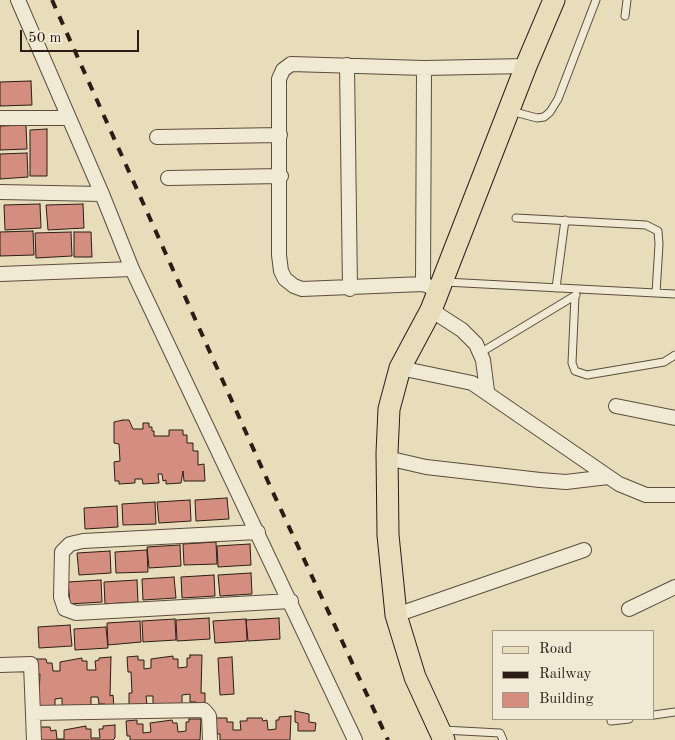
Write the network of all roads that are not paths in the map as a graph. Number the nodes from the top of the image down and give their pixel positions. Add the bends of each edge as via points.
1 (18, 0) edge
2 (554, 0) edge
3 (596, 0) edge
4 (627, 0) edge
5 (625, 16) dead end
6 (347, 65) junction
7 (526, 66) junction
8 (424, 68) junction
9 (508, 110) junction
10 (0, 118) edge
11 (68, 118) junction
12 (280, 135) junction
13 (157, 137) dead end
14 (280, 176) junction
15 (168, 178) dead end
16 (0, 192) edge
17 (102, 194) junction
18 (516, 218) dead end
19 (565, 220) junction
20 (132, 268) junction
21 (0, 274) edge
22 (556, 288) junction
23 (350, 289) junction
24 (585, 290) junction
25 (434, 292) junction
26 (656, 293) junction
27 (675, 294) edge
28 (575, 296) junction
29 (480, 353) junction
30 (675, 354) edge
31 (400, 368) junction
32 (487, 391) junction
33 (616, 406) dead end
34 (675, 418) edge
35 (387, 458) junction
36 (608, 477) junction
37 (675, 495) edge
38 (258, 532) junction
39 (584, 550) dead end
40 (675, 586) edge
41 (290, 601) junction
42 (629, 609) dead end
43 (396, 615) junction
44 (0, 665) edge
45 (675, 712) edge
46 (33, 713) junction
47 (655, 715) edge
48 (620, 720) edge
49 (611, 721) dead end
50 (442, 735) edge
51 (34, 740) edge
52 (210, 740) edge
53 (355, 740) edge
54 (503, 740) edge

1 - 11 street
2 - 7 main road
3 - 9 lane via 558,100 550,112 544,118 537,118
4 - 5 lane
6 - 8 street
6 - 12 street via 291,64 283,70 279,79
6 - 23 street
7 - 8 street
7 - 9 main road
8 - 25 street
9 - 25 main road
10 - 11 street
11 - 17 street
12 - 13 street
12 - 14 street
14 - 15 street
14 - 23 street via 281,272 294,286 302,289
16 - 17 street
17 - 20 street
18 - 19 lane
19 - 22 lane
19 - 26 lane via 646,225 658,231
20 - 21 street
20 - 38 street
22 - 24 lane
22 - 25 lane
23 - 25 street
24 - 26 lane
24 - 28 lane
25 - 29 street
25 - 31 main road
26 - 27 lane
28 - 29 lane
28 - 30 lane via 572,363 575,371 587,375 664,362
29 - 32 street
31 - 32 street via 472,382
31 - 35 main road via 389,409
32 - 36 street
33 - 34 street
35 - 36 street via 426,467 540,480 566,482
35 - 43 main road via 388,535
36 - 37 street via 646,495
38 - 41 street
38 - 41 street via 70,544 62,552 61,597 65,608 76,613
39 - 43 street
40 - 42 street
41 - 53 street
43 - 50 main road via 414,677
44 - 46 street via 31,664
45 - 47 lane
46 - 51 street
46 - 52 street via 204,710 209,716
48 - 49 lane
50 - 54 lane via 500,733

